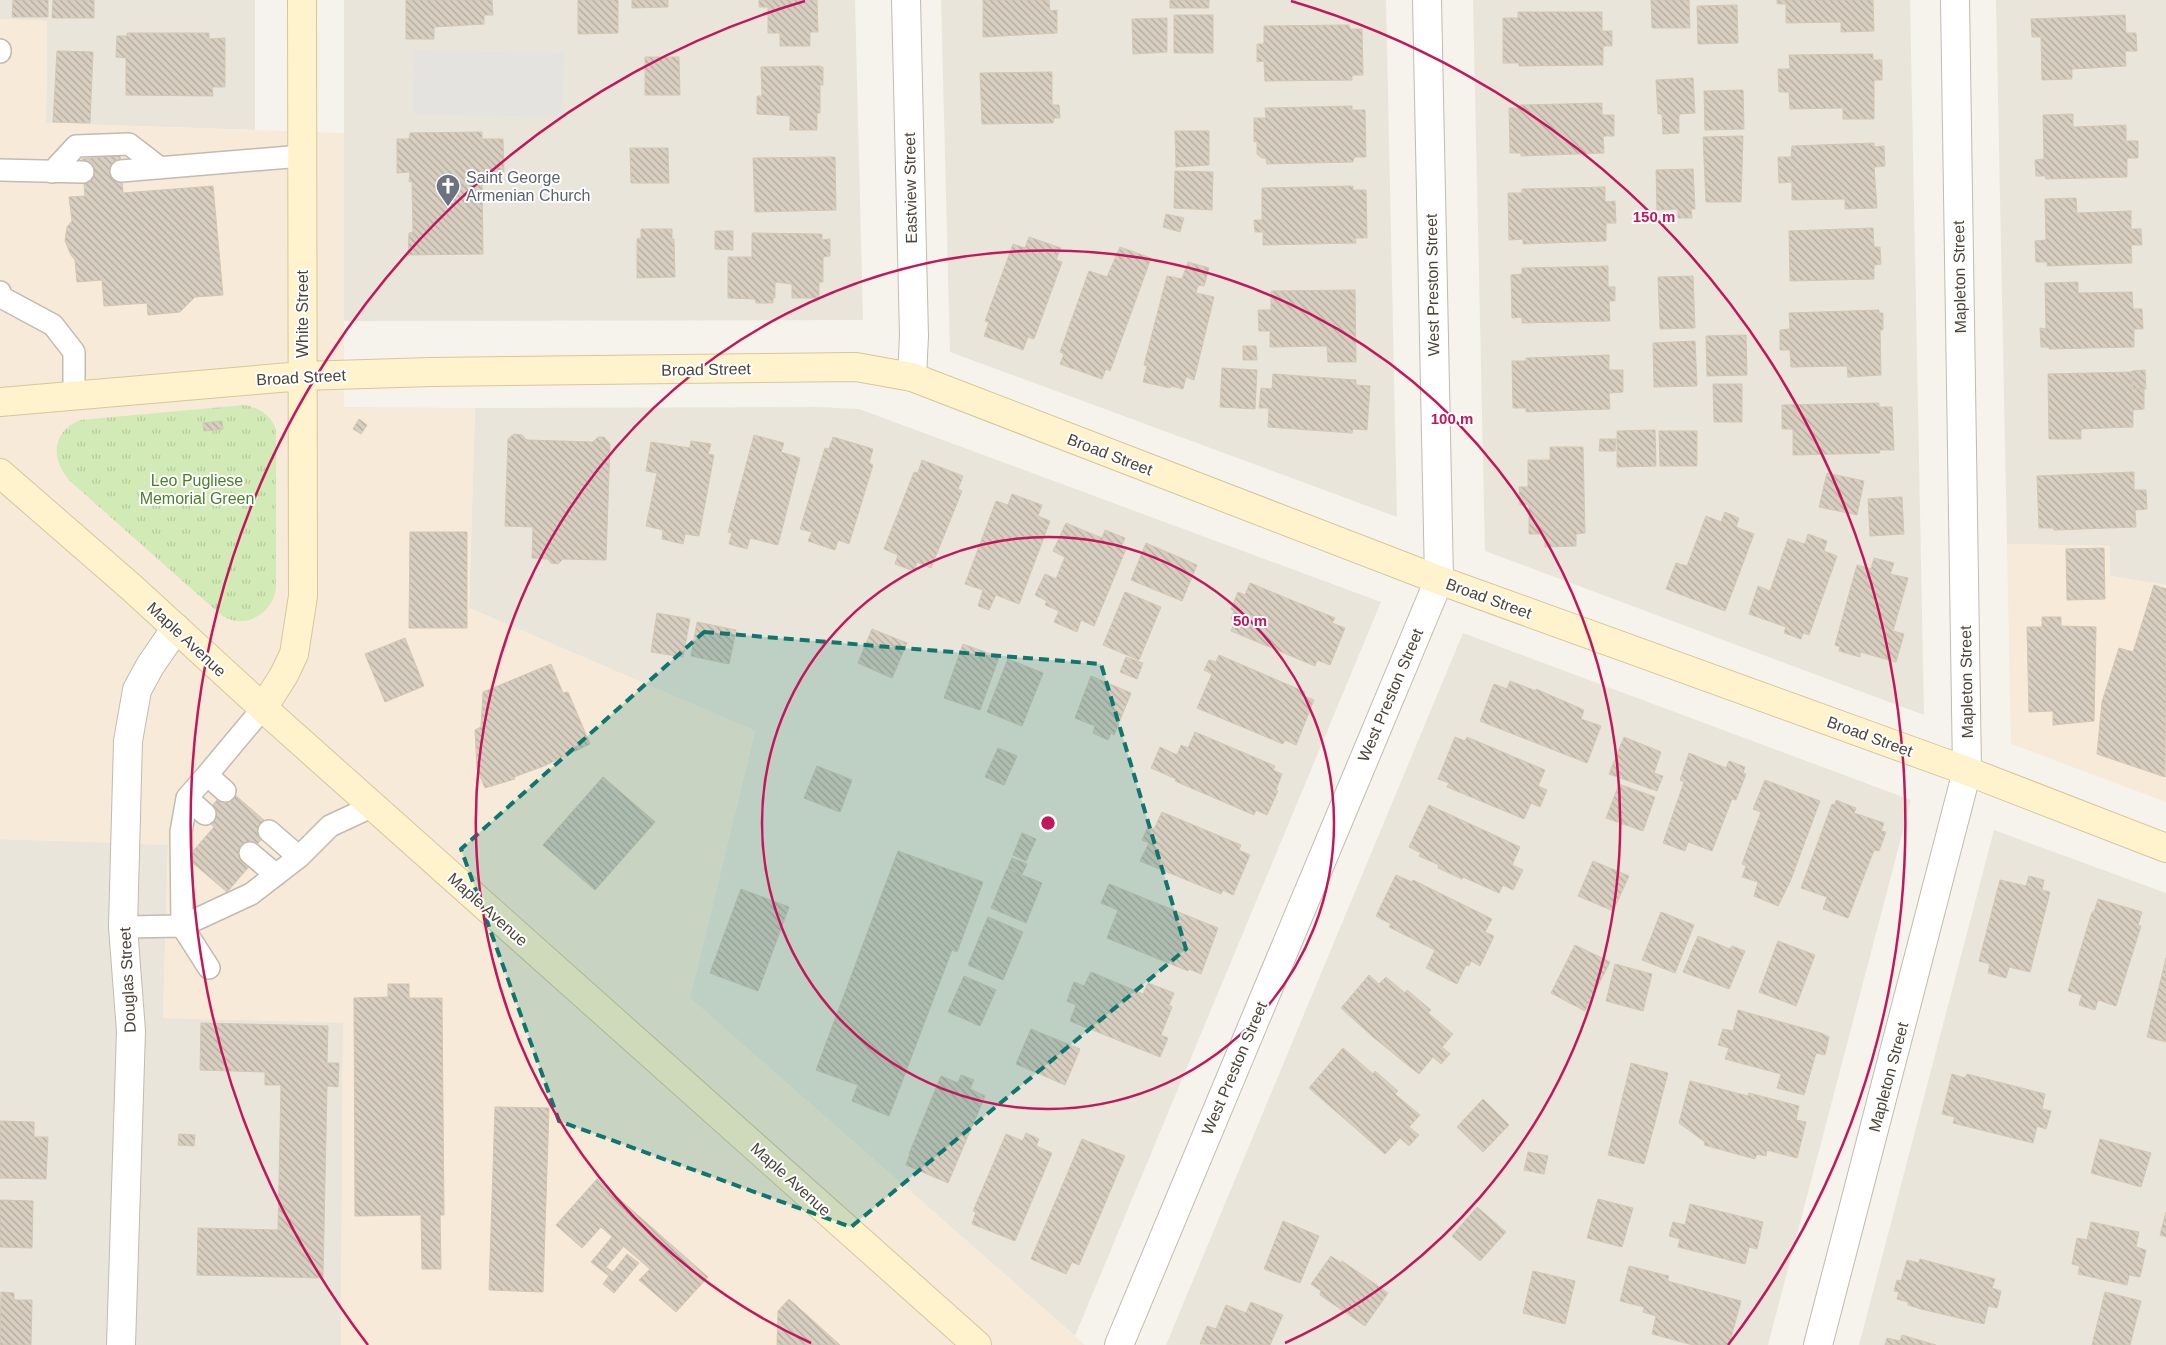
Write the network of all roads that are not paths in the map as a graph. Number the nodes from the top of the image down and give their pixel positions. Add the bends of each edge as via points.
1 (302, 0) edge
2 (906, 0) edge
3 (1427, 0) edge
4 (1955, 0) edge
5 (302, 156) junction
6 (160, 168) junction
7 (0, 170) edge
8 (52, 172) junction
9 (83, 172) dead end
10 (121, 172) dead end
11 (1, 294) edge
12 (302, 376) junction
13 (912, 377) junction
14 (74, 396) junction
15 (0, 402) edge
16 (0, 473) edge
17 (1439, 580) junction
18 (176, 628) junction
19 (263, 708) junction
20 (1967, 771) junction
21 (207, 775) junction
22 (225, 791) dead end
23 (187, 798) junction
24 (373, 806) junction
25 (205, 814) dead end
26 (269, 831) dead end
27 (181, 832) junction
28 (197, 846) dead end
29 (2166, 848) edge
30 (250, 852) dead end
31 (299, 857) junction
32 (276, 875) junction
33 (182, 926) junction
34 (123, 927) junction
35 (209, 968) dead end
36 (121, 1345) edge
37 (977, 1345) edge
38 (1119, 1345) edge
39 (1818, 1345) edge

1 - 5 main road, White Street
2 - 13 street, Eastview Street via 914,326
3 - 17 street, West Preston Street
4 - 20 street, Mapleton Street
5 - 6 lane
5 - 12 main road, White Street
6 - 8 lane via 129,144 76,146
6 - 10 lane
7 - 8 lane
8 - 9 lane
11 - 14 lane via 53,325 74,352
12 - 13 main road, Broad Street via 856,367
12 - 14 main road, Broad Street
12 - 19 main road, White Street via 303,596 291,662
13 - 17 main road, Broad Street
14 - 15 main road, Broad Street
16 - 18 main road, Maple Avenue
17 - 20 main road, Broad Street
17 - 38 street, West Preston Street
18 - 19 main road, Maple Avenue
18 - 34 street, Douglas Street via 150,666 133,705 128,741
19 - 21 lane
19 - 24 main road, Maple Avenue
20 - 29 main road, Broad Street
20 - 39 street, Mapleton Street
21 - 22 lane
21 - 23 lane
23 - 25 lane
23 - 27 lane
24 - 31 lane via 330,826
24 - 37 main road, Maple Avenue
26 - 31 lane
27 - 28 lane
27 - 33 lane
30 - 32 lane
31 - 32 lane
32 - 33 lane via 244,888
33 - 34 lane
33 - 35 lane
34 - 36 street, Douglas Street via 131,1031

